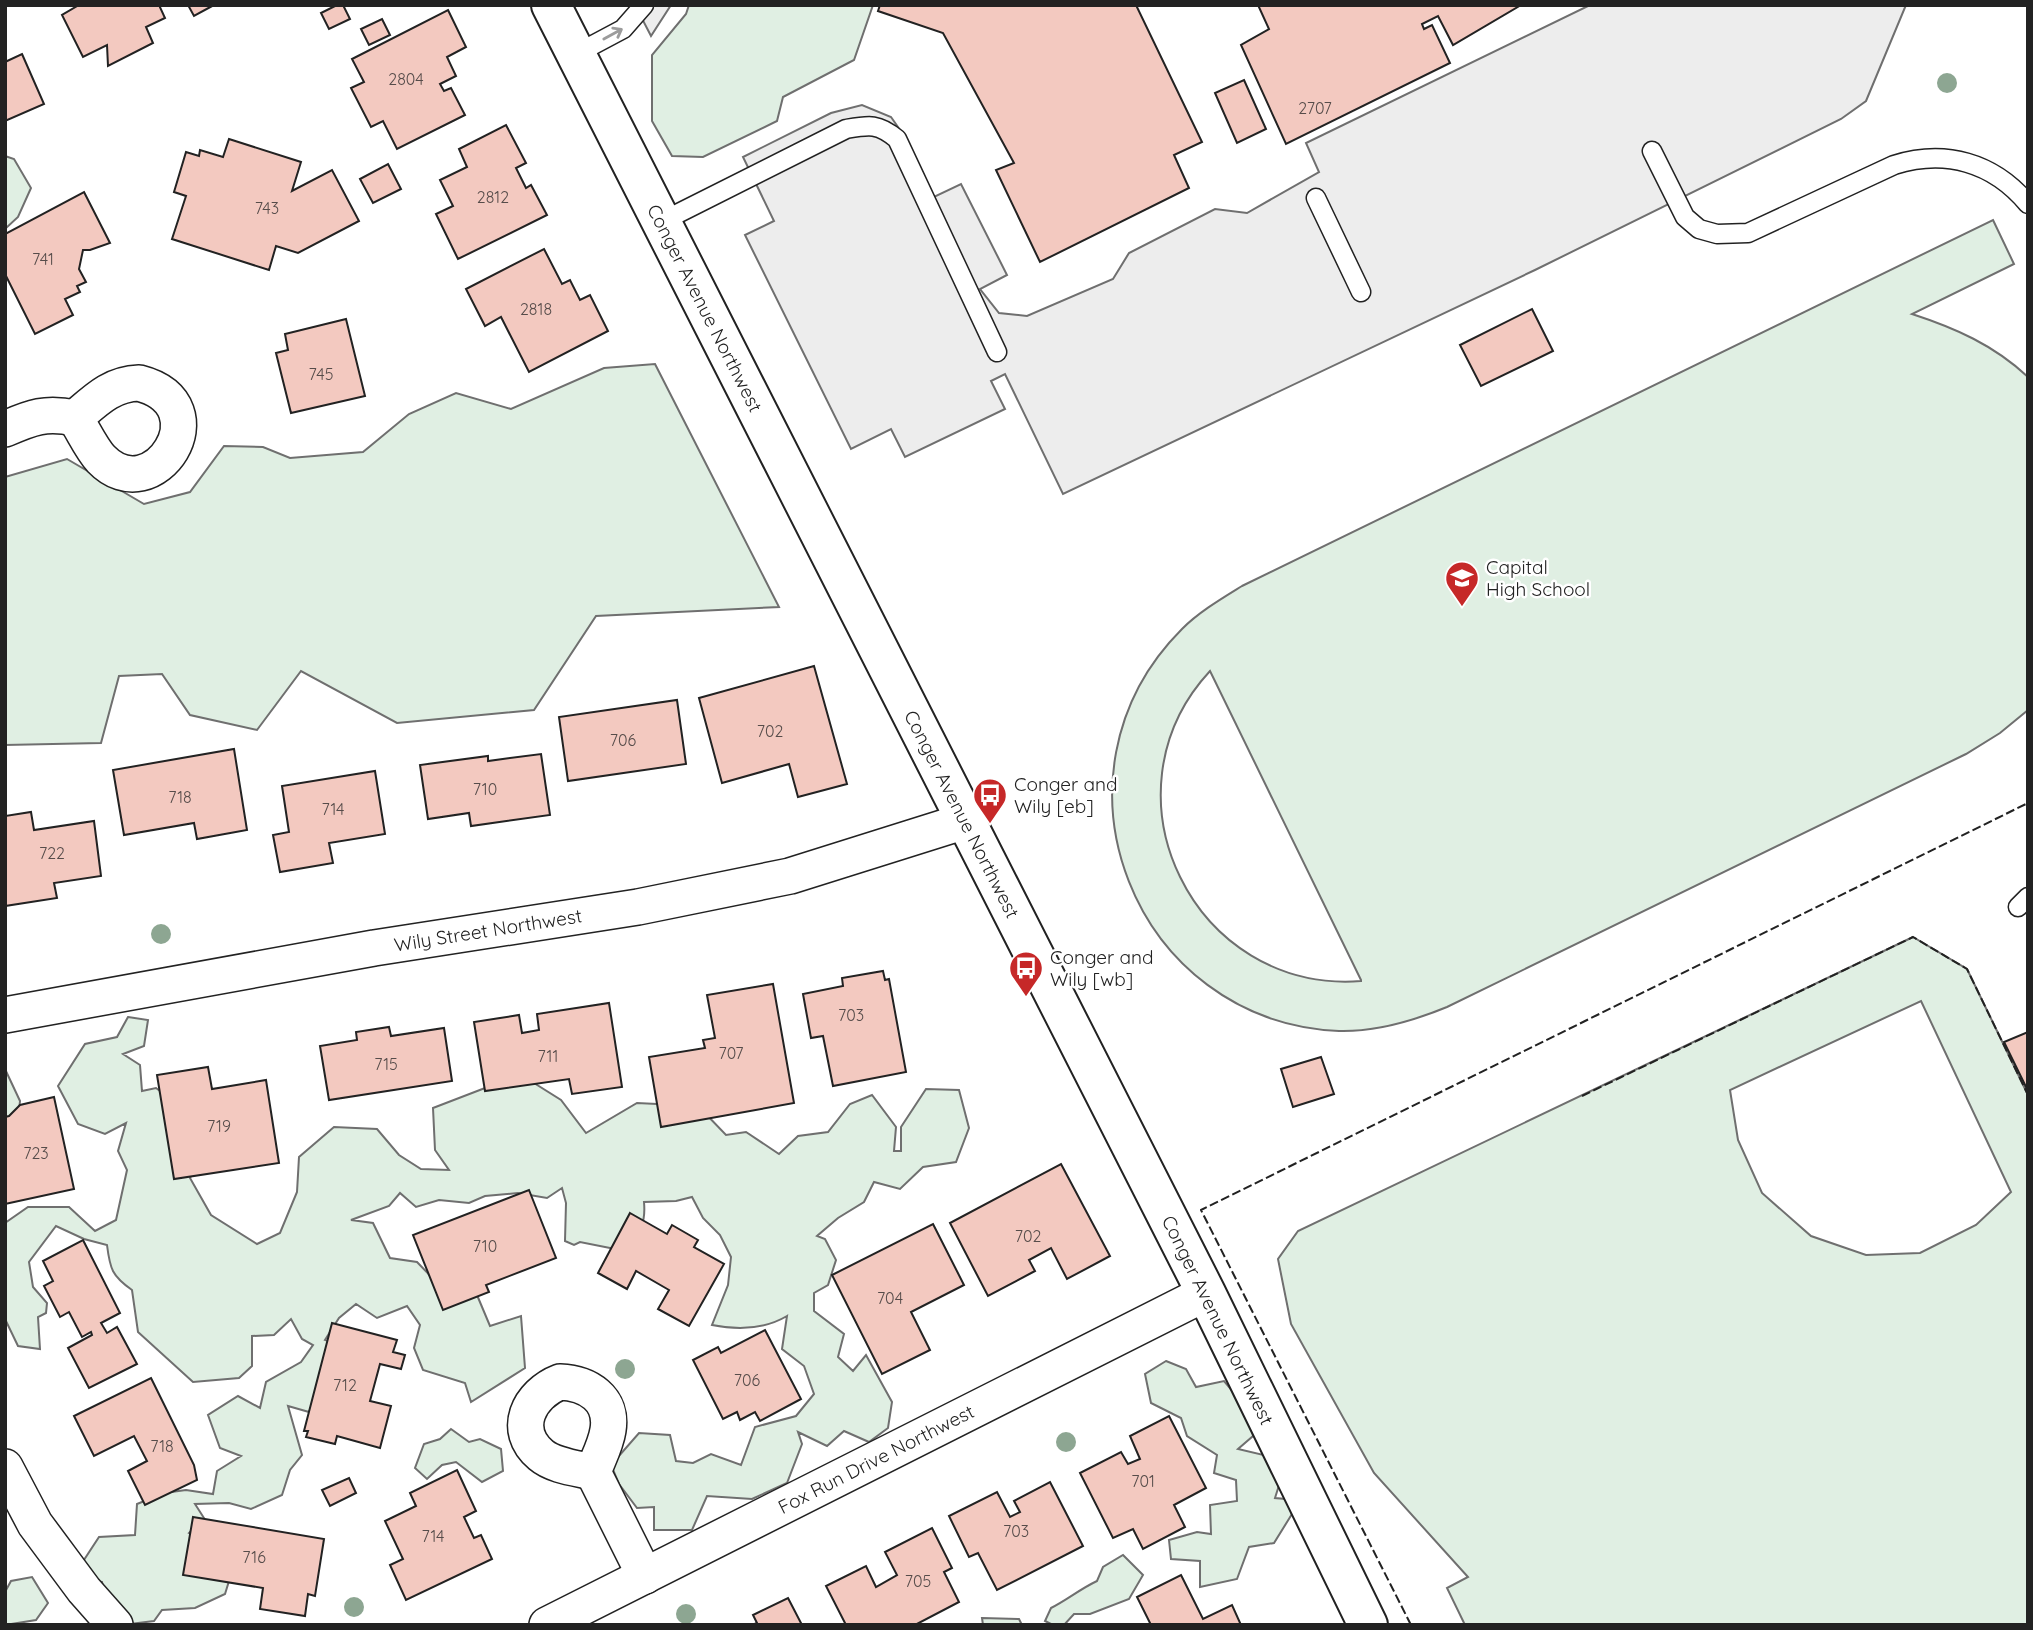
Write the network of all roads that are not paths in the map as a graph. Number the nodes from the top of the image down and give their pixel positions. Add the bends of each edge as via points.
1 (551, 5) edge
2 (644, 5) edge
3 (576, 54) junction
4 (1652, 151) dead end
5 (1316, 198) dead end
6 (2028, 204) edge
7 (661, 222) junction
8 (1361, 292) dead end
9 (997, 352) dead end
10 (75, 418) dead end
11 (5, 429) edge
12 (965, 821) junction
13 (5, 1015) edge
14 (1206, 1293) junction
15 (5, 1467) edge
16 (593, 1472) dead end
17 (645, 1576) junction
18 (115, 1625) edge
19 (547, 1625) edge
20 (1368, 1625) edge

1 - 3 street, Conger Avenue Northwest
3 -> 2 lane via 623,29
3 - 7 street, Conger Avenue Northwest
4 - 6 lane via 1685,217 1699,229 1717,234 1748,233 1917,158 1954,158 1984,168
5 - 8 lane
7 - 9 lane via 846,129 883,128 897,139
7 - 12 street, Conger Avenue Northwest
10 - 11 street via 54,414 32,417
12 - 13 street, Wily Street Northwest via 790,876
12 - 14 street, Conger Avenue Northwest
14 - 17 street, Fox Run Drive Northwest
14 - 20 street, Conger Avenue Northwest
15 - 18 street via 35,1524
16 - 17 street
17 - 19 street, Fox Run Drive Northwest

